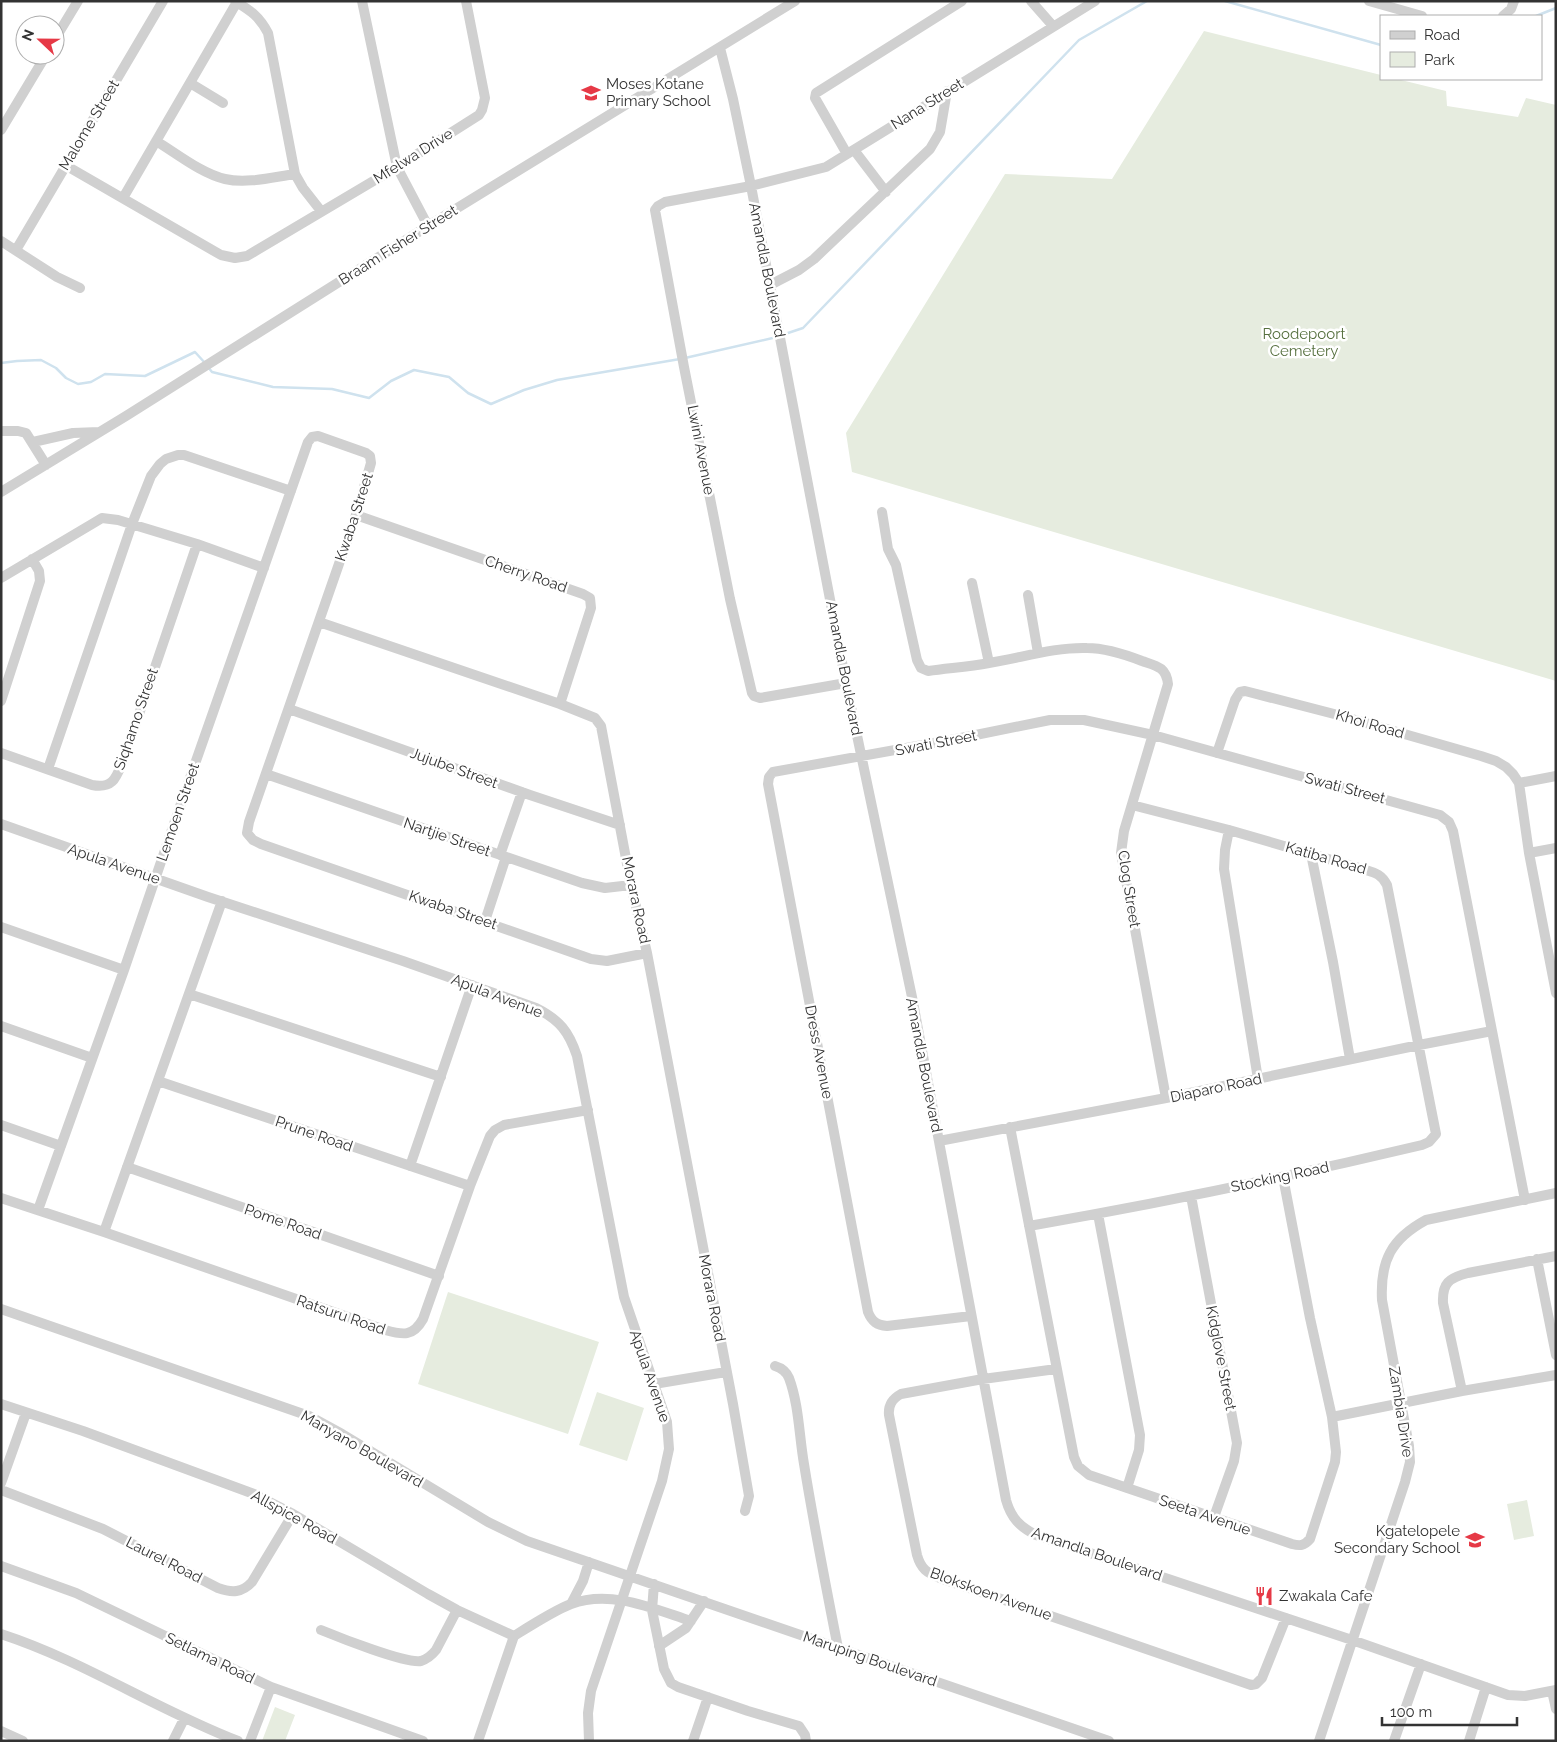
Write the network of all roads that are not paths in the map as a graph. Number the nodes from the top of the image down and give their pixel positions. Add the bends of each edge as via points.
1 (78, 1) edge
2 (163, 1) edge
3 (362, 1) edge
4 (466, 1) edge
5 (795, 1) edge
6 (962, 1) edge
7 (1031, 1) edge
8 (1095, 1) edge
9 (1369, 1) edge
10 (1514, 1) edge
11 (236, 2) edge
12 (1418, 15) edge
13 (1504, 15) edge
14 (65, 22) edge
15 (1053, 26) junction
16 (720, 48) junction
17 (40, 65) edge
18 (190, 83) junction
19 (947, 91) junction
20 (223, 103) dead end
21 (1, 130) edge
22 (156, 141) junction
23 (850, 152) junction
24 (65, 165) junction
25 (397, 167) junction
26 (295, 174) junction
27 (751, 186) junction
28 (886, 192) junction
29 (123, 198) junction
30 (321, 211) junction
31 (428, 226) junction
32 (1, 241) edge
33 (16, 250) junction
34 (770, 284) junction
35 (80, 288) dead end
36 (1, 431) edge
37 (100, 432) junction
38 (33, 442) junction
39 (371, 463) joint
40 (46, 465) junction
41 (291, 491) junction
42 (1, 492) edge
43 (882, 512) dead end
44 (356, 516) junction
45 (132, 524) junction
46 (197, 544) junction
47 (32, 559) junction
48 (264, 568) junction
49 (1, 578) edge
50 (972, 583) dead end
51 (1028, 595) dead end
52 (319, 622) junction
53 (1038, 653) junction
54 (989, 663) junction
55 (846, 683) junction
56 (1, 701) edge
57 (560, 704) junction
58 (289, 709) junction
59 (1153, 735) junction
60 (1217, 753) junction
61 (1, 754) edge
62 (861, 757) junction
63 (48, 769) junction
64 (266, 774) junction
65 (1556, 776) edge
66 (1519, 783) junction
67 (522, 792) junction
68 (1132, 805) junction
69 (1, 824) edge
70 (620, 825) junction
71 (1229, 830) junction
72 (1556, 848) edge
73 (1311, 854) junction
74 (1530, 854) junction
75 (503, 856) junction
76 (155, 878) junction
77 (631, 885) junction
78 (222, 901) junction
79 (485, 922) junction
80 (1, 927) edge
81 (1551, 944) edge
82 (647, 953) junction
83 (124, 970) junction
84 (472, 985) junction
85 (1556, 993) edge
86 (189, 994) junction
87 (1, 1026) edge
88 (1492, 1031) junction
89 (1419, 1045) junction
90 (92, 1058) junction
91 (1350, 1059) junction
92 (441, 1077) junction
93 (1258, 1079) junction
94 (158, 1081) junction
95 (1166, 1098) junction
96 (588, 1110) junction
97 (1, 1125) edge
98 (1010, 1127) junction
99 (939, 1141) junction
100 (61, 1146) junction
101 (410, 1166) junction
102 (127, 1167) junction
103 (1283, 1177) junction
104 (470, 1186) junction
105 (1556, 1193) edge
106 (1191, 1196) junction
107 (1, 1198) edge
108 (1525, 1200) junction
109 (38, 1210) junction
110 (1098, 1214) junction
111 (1029, 1226) junction
112 (104, 1232) junction
113 (1556, 1256) edge
114 (1537, 1259) junction
115 (439, 1276) junction
116 (1, 1309) edge
117 (971, 1316) junction
118 (1556, 1355) edge
119 (775, 1366) dead end
120 (1056, 1369) junction
121 (726, 1372) junction
122 (1556, 1375) edge
123 (983, 1379) junction
124 (654, 1384) junction
125 (1462, 1391) junction
126 (1402, 1403) junction
127 (1, 1404) edge
128 (26, 1413) junction
129 (1332, 1417) junction
130 (1, 1483) edge
131 (1127, 1488) junction
132 (1, 1490) edge
133 (745, 1511) dead end
134 (293, 1514) junction
135 (1214, 1518) junction
136 (589, 1562) junction
137 (1, 1566) edge
138 (630, 1576) junction
139 (654, 1584) junction
140 (622, 1600) junction
141 (704, 1601) junction
142 (570, 1604) junction
143 (652, 1608) junction
144 (458, 1610) junction
145 (1286, 1618) junction
146 (691, 1622) junction
147 (321, 1630) dead end
148 (1, 1634) edge
149 (514, 1636) junction
150 (1352, 1640) junction
151 (659, 1646) junction
152 (838, 1648) junction
153 (1421, 1664) junction
154 (271, 1687) junction
155 (1486, 1687) junction
156 (1554, 1691) edge
157 (708, 1697) junction
158 (1556, 1709) edge
159 (184, 1719) junction
160 (1, 1732) edge
161 (23, 1741) edge
162 (174, 1741) edge
163 (238, 1741) edge
164 (250, 1741) edge
165 (424, 1741) edge
166 (478, 1741) edge
167 (589, 1741) edge
168 (692, 1741) edge
169 (806, 1741) edge
170 (1109, 1741) edge
171 (1319, 1741) edge
172 (1394, 1741) edge
173 (1469, 1741) edge

1 - 14 street
2 - 24 street, Malome Street
3 - 25 street
4 - 25 street, Mfelwa Drive via 483,89 482,110
5 - 16 street, Braam Fisher Street
6 - 23 street via 816,93
7 - 15 street
8 - 15 street, Nana Street
9 - 12 street
10 - 13 street
11 - 18 street
11 - 26 street via 253,12 268,33
15 - 19 street, Nana Street
16 - 27 street, Amandla Boulevard
16 - 31 street, Braam Fisher Street
17 - 21 street
18 - 20 street
18 - 22 street
19 - 23 street, Nana Street
19 - 28 street via 942,123 934,143
22 - 26 street via 198,167 225,179 249,180
22 - 29 street
23 - 27 street, Nana Street via 821,169
23 - 28 street
24 - 29 street
24 - 33 street, Malome Street
25 - 30 street, Mfelwa Drive
25 - 31 street
26 - 30 street
27 - 34 street, Amandla Boulevard
27 - 55 street, Lwini Avenue via 674,200 656,208 684,367 752,693 760,698
28 - 34 street via 814,260
29 - 30 street, Mfelwa Drive via 221,255 235,258 247,256 279,239
31 - 37 street, Braam Fisher Street
32 - 33 street
33 - 35 street
34 - 55 street, Amandla Boulevard
36 - 38 street via 26,433
37 - 38 street via 73,433
37 - 40 street, Braam Fisher Street
38 - 40 street
39 - 41 street, Lemoen Street via 366,453 318,436 312,437
39 - 44 street, Kwaba Street
40 - 42 street, Braam Fisher Street
41 - 45 street via 192,456 178,455 166,459 151,476
41 - 48 street, Lemoen Street
43 - 54 street via 888,549 896,565 921,668 928,671
44 - 52 street, Kwaba Street
44 - 57 street, Cherry Road via 590,598 591,608
45 - 46 street
45 - 47 street via 100,519
45 - 63 street
46 - 48 street
46 - 63 street, Siqhamo Street via 116,779 109,785 99,786
47 - 49 street
47 - 56 street via 40,581
48 - 76 street, Lemoen Street
50 - 54 street
51 - 53 street
52 - 57 street, Morara Road
52 - 58 street, Kwaba Street
53 - 54 street
53 - 59 street, Clog Street via 1088,648 1114,651 1161,668 1168,684
55 - 62 street, Amandla Boulevard
57 - 70 street, Morara Road via 595,718 601,726
58 - 64 street, Kwaba Street
58 - 67 street, Jujube Street
59 - 60 street, Swati Street
59 - 62 street, Swati Street via 1084,720 1057,720
59 - 68 street, Clog Street
60 - 66 street, Khoi Road via 1235,700 1240,692 1245,691 1496,761 1506,767
60 - 88 street, Swati Street via 1434,812 1446,819 1453,830
61 - 63 street, Siqhamo Street
62 - 99 street, Amandla Boulevard
62 - 117 street, Dress Avenue via 778,771 771,774 768,784 868,1312 876,1324 887,1326
64 - 75 street, Nartjie Street
64 - 79 street, Kwaba Street via 247,827 247,833 253,840
65 - 66 street
66 - 74 street
67 - 70 street, Jujube Street
67 - 75 street
68 - 71 street, Katiba Road
68 - 95 street, Clog Street via 1121,853
69 - 76 street, Apula Avenue
70 - 77 street, Morara Road
71 - 73 street, Katiba Road
71 - 93 street via 1225,880
72 - 74 street
73 - 89 street, Katiba Road via 1366,870 1384,879
73 - 91 street
74 - 81 street
75 - 77 street, Nartjie Street via 597,887
75 - 79 street
76 - 78 street, Apula Avenue
76 - 83 street, Lemoen Street
77 - 82 street, Morara Road
78 - 84 street, Apula Avenue
78 - 86 street
79 - 82 street, Kwaba Street via 597,960 616,960
80 - 83 street
81 - 85 street
82 - 121 street, Morara Road
83 - 90 street, Lemoen Street
84 - 92 street
84 - 96 street, Apula Avenue via 536,1008 562,1026 577,1056
86 - 92 street
86 - 94 street
87 - 90 street
88 - 89 street, Diaparo Road
88 - 108 street, Swati Street
89 - 91 street, Diaparo Road
89 - 103 street, Stocking Road via 1436,1129 1433,1139 1422,1145
90 - 100 street, Lemoen Street
91 - 93 street, Diaparo Road
92 - 101 street
93 - 95 street, Diaparo Road
94 - 101 street, Prune Road
94 - 102 street
95 - 98 street, Diaparo Road
96 - 104 street, Ratsuru Road via 512,1123 495,1130 486,1144
96 - 124 street, Apula Avenue via 624,1296
97 - 100 street
98 - 99 street, Diaparo Road
98 - 111 street, Seeta Avenue
99 - 117 street, Amandla Boulevard
100 - 109 street, Lemoen Street
101 - 104 street, Prune Road
102 - 112 street
102 - 115 street, Pome Road
103 - 106 street, Stocking Road
103 - 129 street, Seeta Avenue
104 - 115 street, Ratsuru Road
105 - 108 street, Zambia Drive
106 - 110 street, Stocking Road
106 - 135 street, Kidglove Street via 1237,1443
107 - 109 street, Ratsuru Road
108 - 126 street, Zambia Drive via 1426,1220 1399,1240 1388,1256 1381,1279 1382,1300
109 - 112 street, Ratsuru Road
110 - 111 street, Stocking Road
110 - 131 street via 1140,1435 1139,1450
111 - 120 street, Seeta Avenue
112 - 115 street, Ratsuru Road via 400,1334 412,1332 420,1325
113 - 114 street
114 - 118 street
114 - 125 street via 1456,1276 1445,1286 1443,1303
116 - 136 street, Manyano Boulevard via 309,1416 499,1529
117 - 123 street, Amandla Boulevard
119 - 152 street via 788,1376 796,1402 815,1529
120 - 123 street, Blokskoen Avenue
120 - 131 street, Seeta Avenue via 1078,1466 1089,1475
121 - 124 street
121 - 133 street, Morara Road via 749,1496
122 - 125 street
123 - 145 street, Amandla Boulevard via 1006,1500 1022,1527 1043,1537
123 - 145 street, Blokskoen Avenue via 900,1394 890,1405 917,1555 924,1570 1251,1686 1262,1678
124 - 138 street, Apula Avenue via 667,1422 669,1449 662,1481
125 - 126 street
126 - 129 street
126 - 150 street, Zambia Drive via 1410,1446 1409,1470
127 - 128 street, Allspice Road
128 - 130 street
128 - 134 street, Allspice Road via 239,1487
129 - 135 street, Seeta Avenue via 1335,1462 1306,1543 1292,1544
131 - 135 street, Seeta Avenue
132 - 134 street, Laurel Road via 102,1529 231,1592 242,1590 252,1582
134 - 144 street, Allspice Road
136 - 138 street, Manyano Boulevard
136 - 142 street
137 - 154 street, Setlama Road via 76,1593
138 - 139 street, Maruping Boulevard
138 - 140 street, Apula Avenue
139 - 141 street, Maruping Boulevard
139 - 143 street
140 - 142 street via 590,1599
140 - 143 street
140 - 167 street, Apula Avenue via 591,1691
141 - 146 street
141 - 152 street, Maruping Boulevard
142 - 149 street
143 - 146 street
143 - 151 street
144 - 147 street via 436,1650 421,1661 408,1660
144 - 149 street, Allspice Road
145 - 150 street, Amandla Boulevard
146 - 151 street
148 - 159 street via 58,1655
149 - 166 street
150 - 153 street, Amandla Boulevard
150 - 171 street, Zambia Drive
151 - 157 street via 671,1683
152 - 170 street, Maruping Boulevard
153 - 155 street, Amandla Boulevard
153 - 172 street
154 - 164 street
154 - 165 street, Setlama Road
155 - 156 street, Amandla Boulevard via 1515,1696
155 - 173 street
156 - 158 street
157 - 168 street
157 - 169 street via 799,1726
159 - 162 street
159 - 163 street
160 - 161 street

